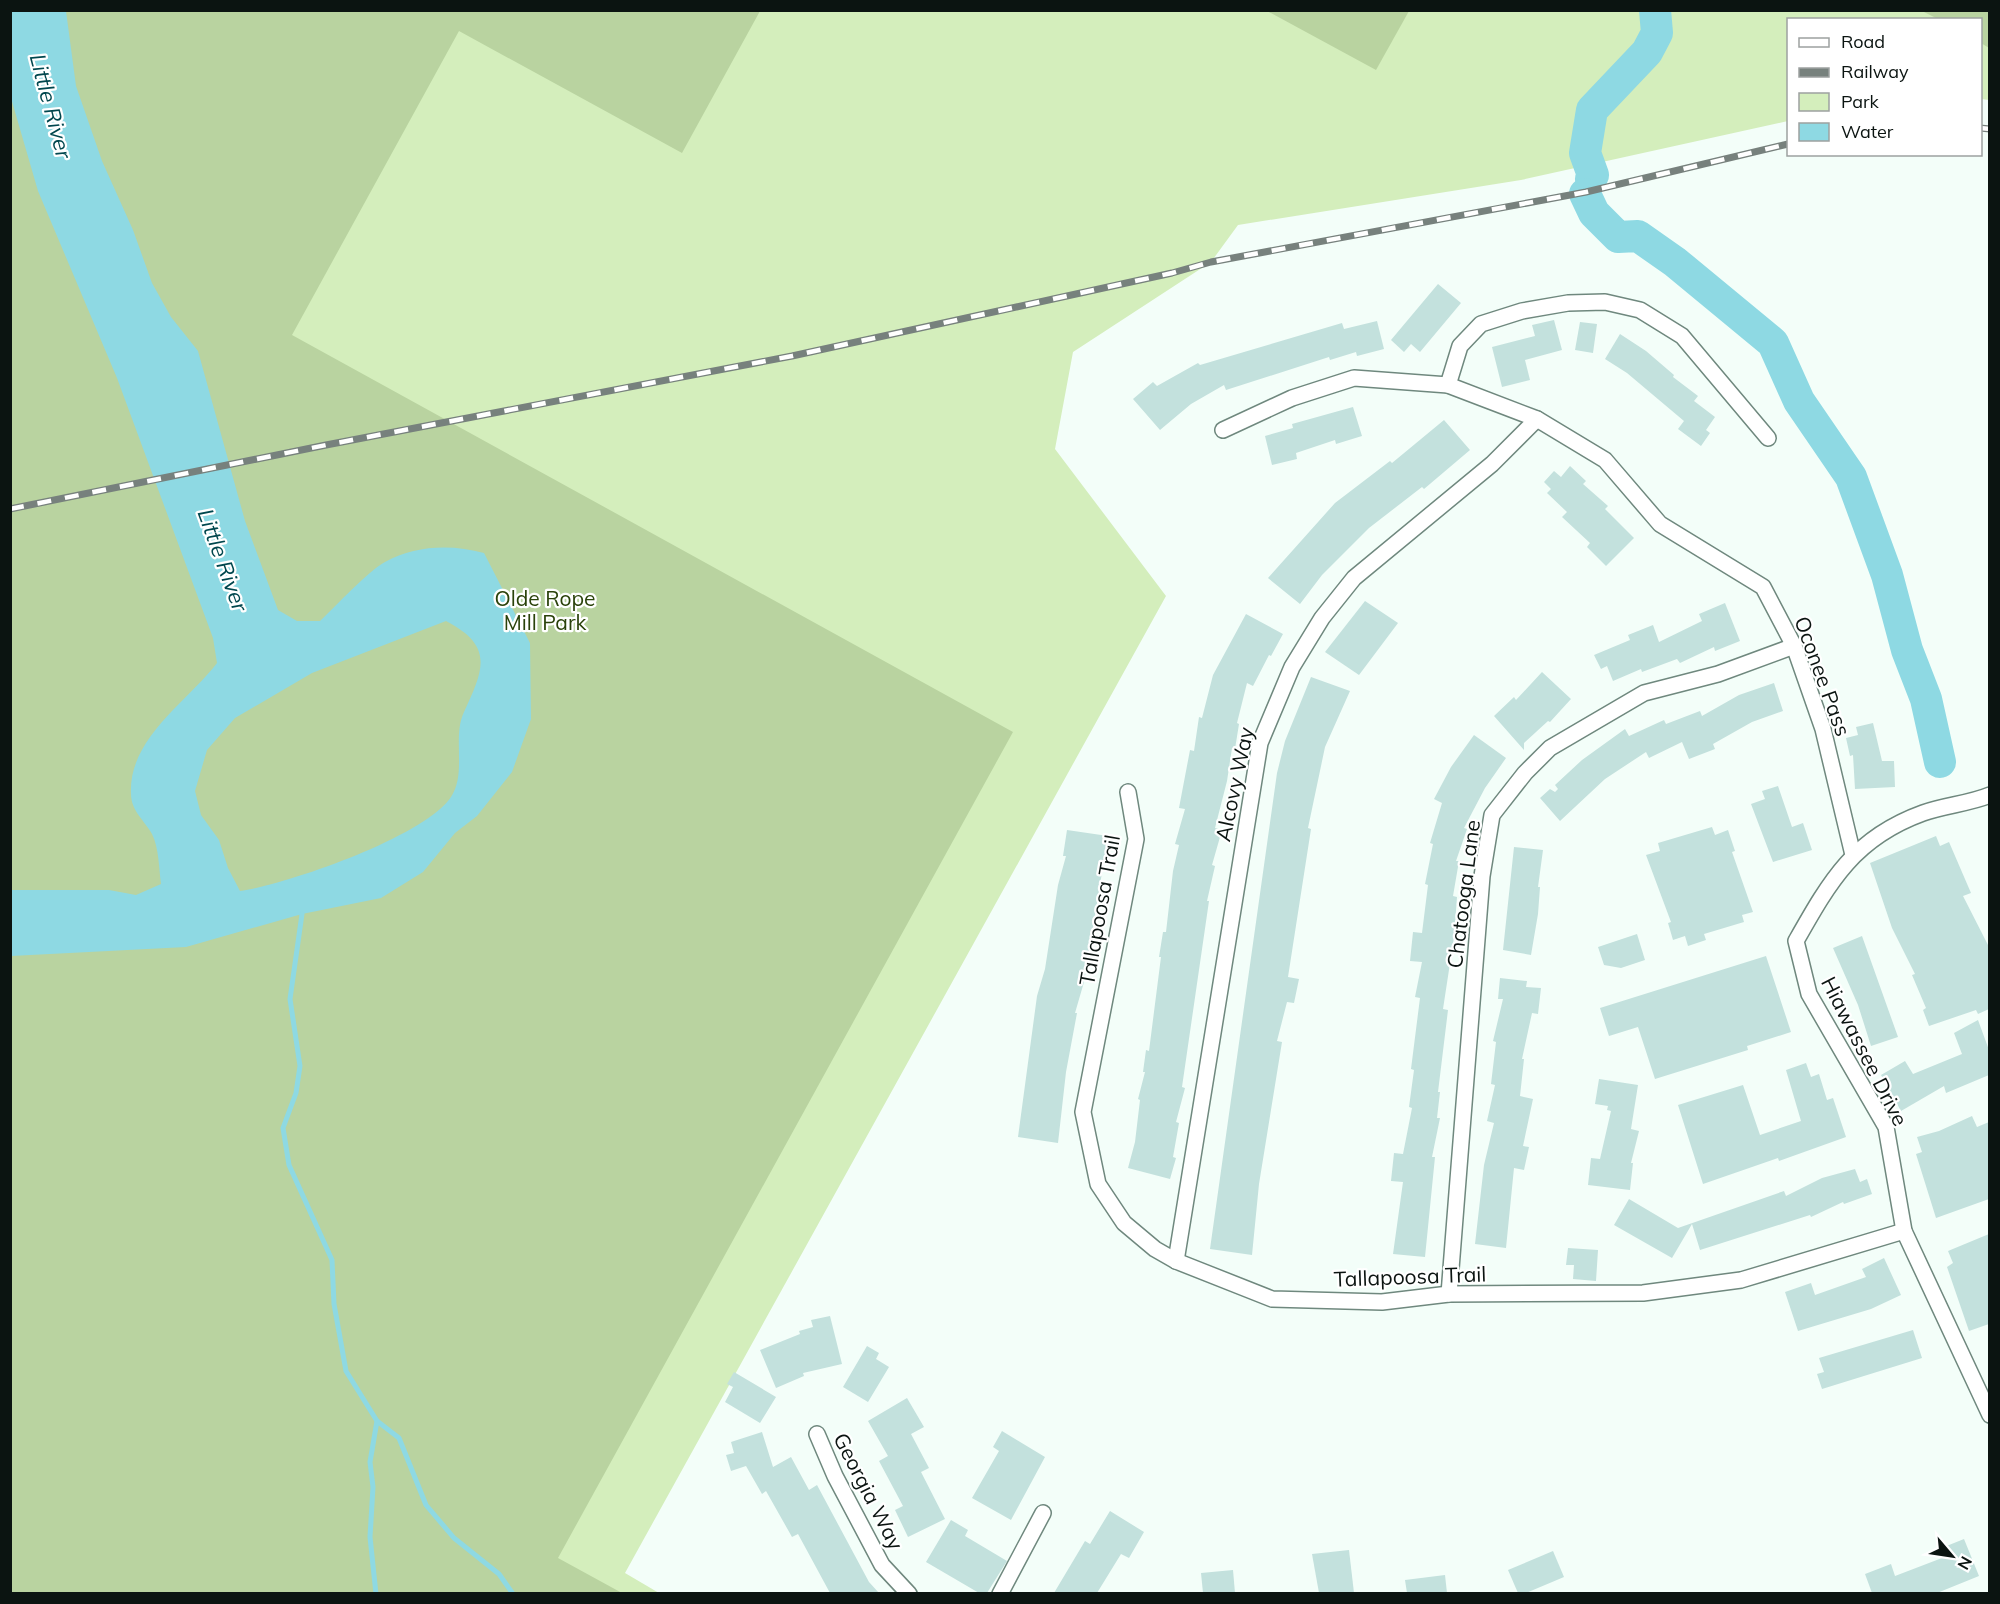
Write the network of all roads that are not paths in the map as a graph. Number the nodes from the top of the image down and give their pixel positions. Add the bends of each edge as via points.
1 (1448, 385) junction
2 (1537, 419) junction
3 (1223, 430) dead end
4 (1768, 438) dead end
5 (1794, 646) junction
6 (1128, 792) dead end
7 (1989, 795) edge
8 (1853, 855) junction
9 (1904, 1231) junction
10 (1176, 1261) junction
11 (1449, 1294) junction
12 (1989, 1415) edge
13 (817, 1434) dead end
14 (1043, 1512) dead end
15 (909, 1593) edge
16 (1000, 1593) edge

1 - 2 street, Oconee Pass
1 - 3 street, Oconee Pass via 1354,378 1292,398
1 - 4 street via 1460,346 1481,324 1522,311 1605,302 1640,310 1682,336
2 - 5 street, Oconee Pass via 1605,460 1660,524 1763,587
2 - 10 street, Alcovy Way via 1492,464 1354,578 1322,618 1292,667 1260,743
5 - 8 street, Oconee Pass via 1823,729
5 - 11 street, Chatooga Lane via 1718,674 1644,693 1592,722 1550,748 1492,815 1482,876
6 - 10 street, Tallapoosa Trail via 1136,839 1083,1112 1098,1184 1124,1223
7 - 8 street, Hiawassee Drive via 1969,804 1924,813 1881,831
8 - 9 street, Hiawassee Drive via 1796,941 1809,994 1886,1127
9 - 11 street, Tallapoosa Trail via 1741,1280 1643,1293
9 - 12 street, Hiawassee Drive
10 - 11 street, Tallapoosa Trail via 1272,1299 1382,1302
13 - 15 street, Georgia Way via 882,1565
14 - 16 street

